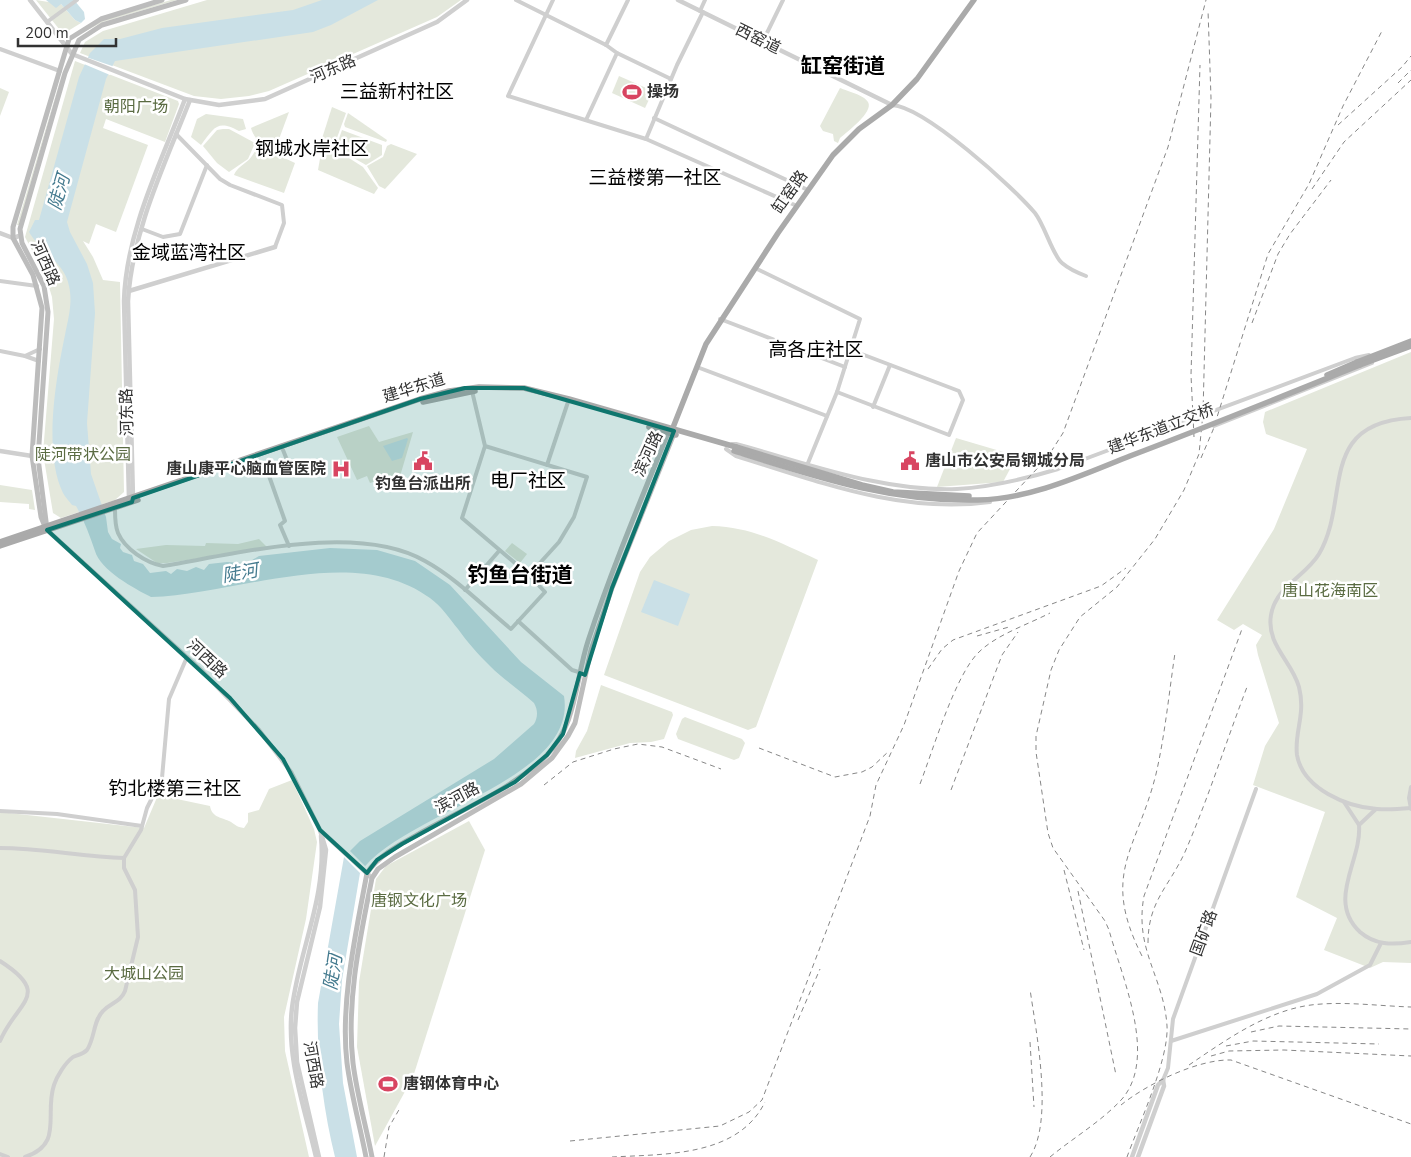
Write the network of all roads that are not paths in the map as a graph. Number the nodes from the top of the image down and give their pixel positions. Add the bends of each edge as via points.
1 (30, 0) edge
2 (77, 0) edge
3 (162, 0) edge
4 (186, 0) edge
5 (468, 0) edge
6 (516, 0) edge
7 (553, 0) edge
8 (628, 0) edge
9 (678, 0) edge
10 (705, 0) edge
11 (783, 0) edge
12 (974, 0) edge
13 (702, 11) junction
14 (546, 15) junction
15 (48, 22) junction
16 (102, 22) junction
17 (763, 41) junction
18 (606, 45) junction
19 (0, 49) edge
20 (66, 49) junction
21 (617, 53) junction
22 (72, 54) junction
23 (60, 71) junction
24 (671, 79) junction
25 (188, 99) junction
26 (892, 105) junction
27 (654, 118) junction
28 (586, 120) junction
29 (176, 134) junction
30 (646, 138) junction
31 (207, 165) junction
32 (808, 190) junction
33 (797, 206) junction
34 (142, 229) junction
35 (0, 233) edge
36 (16, 237) junction
37 (275, 247) joint
38 (755, 268) junction
39 (1086, 276) dead end
40 (0, 281) edge
41 (37, 286) junction
42 (129, 291) junction
43 (720, 320) junction
44 (1411, 341) edge
45 (1411, 346) edge
46 (40, 349) junction
47 (851, 350) junction
48 (0, 351) edge
49 (25, 356) junction
50 (1380, 356) junction
51 (39, 361) junction
52 (890, 365) junction
53 (697, 367) junction
54 (845, 367) junction
55 (472, 391) junction
56 (837, 392) junction
57 (568, 402) junction
58 (873, 407) junction
59 (827, 416) junction
60 (1411, 418) edge
61 (671, 433) junction
62 (485, 446) junction
63 (726, 447) junction
64 (735, 449) joint
65 (283, 450) junction
66 (0, 451) edge
67 (32, 456) junction
68 (808, 463) junction
69 (548, 465) junction
70 (131, 500) junction
71 (111, 508) junction
72 (46, 528) junction
73 (0, 542) edge
74 (0, 546) edge
75 (289, 546) junction
76 (499, 551) junction
77 (529, 575) junction
78 (464, 590) junction
79 (518, 622) junction
80 (187, 657) junction
81 (583, 674) junction
82 (1411, 787) edge
83 (1256, 789) dead end
84 (1342, 801) junction
85 (1411, 808) edge
86 (1376, 809) junction
87 (0, 811) edge
88 (1359, 825) junction
89 (142, 826) junction
90 (320, 830) junction
91 (0, 848) edge
92 (124, 858) junction
93 (365, 872) junction
94 (372, 878) junction
95 (1411, 942) edge
96 (1381, 943) junction
97 (0, 960) edge
98 (0, 1041) edge
99 (1171, 1041) junction
100 (1163, 1080) junction
101 (1, 1155) edge
102 (8, 1157) edge
103 (25, 1157) edge
104 (318, 1157) edge
105 (366, 1157) edge
106 (372, 1157) edge
107 (1132, 1157) edge
108 (1138, 1157) edge

1 - 15 street, 河东路
2 - 15 street
3 - 16 main road, 河西路
4 - 16 main road, 河西路
5 - 25 street, 河东路 via 437,22 265,99 219,105
6 - 14 street
7 - 14 street
8 - 18 street
9 - 13 street, 西窑道
10 - 13 street
11 - 17 street
12 - 26 main road, 缸窑路 via 917,79
13 - 17 street, 西窑道
13 - 24 street
14 - 18 street
14 - 28 street via 508,96
15 - 20 street, 河东路
16 - 20 main road, 河西路 via 69,39
16 - 22 main road, 河西路 via 86,34
17 - 26 street, 西窑道
18 - 21 street
19 - 23 street
20 - 22 street, 河东路
20 - 23 main road, 河西路
21 - 24 street
21 - 28 street
22 - 25 street, 河东路
22 - 36 main road, 河西路
23 - 36 main road, 河西路 via 16,219
24 - 27 street
25 - 29 street, 河东路
25 - 70 street, 河东路 via 143,209 126,275 124,301
26 - 32 main road, 缸窑路 via 859,129 833,156
26 - 39 street via 933,125 1008,184 1040,220 1061,263
27 - 30 street
27 - 32 street
28 - 30 street
29 - 31 street
29 - 34 street, 河东路
30 - 33 street
31 - 34 street via 180,234 163,237
31 - 37 street via 230,185 282,205 284,223
32 - 33 main road, 缸窑路
33 - 38 main road, 缸窑路
34 - 42 street, 河东路
35 - 36 street
36 - 41 main road, 河西路
36 - 72 main road, 河西路 via 38,271 48,305 38,458
37 - 42 street
38 - 43 main road, 缸窑路
38 - 47 street via 860,319
40 - 41 street
41 - 46 main road, 河西路 via 42,308
42 - 70 street, 河东路
43 - 53 main road, 缸窑路
43 - 54 street
44 - 50 main road
45 - 50 main road
46 - 49 street
46 - 51 main road, 河西路
47 - 52 street
47 - 54 street
48 - 49 street
49 - 51 street
50 - 63 street via 1352,373 1077,479 1011,499 952,505 882,499 736,456
50 - 64 main road, 建华东道立交桥, bridge via 1067,477 997,495 894,492
50 - 68 street via 1355,358 1067,466 1014,481 956,489 915,487 866,479
51 - 67 main road, 河西路
52 - 58 street
52 - 58 street via 959,391 963,400 949,435
53 - 59 street
53 - 61 main road, 缸窑路
54 - 56 street
55 - 57 main road, 建华东道 via 509,390
55 - 62 street
55 - 65 main road, 建华东道 via 423,402
56 - 58 street
56 - 59 street
57 - 61 main road, 建华东道
57 - 69 street
59 - 68 street
60 - 84 street via 1378,425 1352,445 1340,466 1334,509 1325,541 1311,565 1280,593 1270,617 1274,643 1295,676 1301,698 1297,744 1300,762 1319,788
61 - 63 main road, 建华东道
61 - 70 main road, 建华东道 via 543,392 509,387 465,388 420,399
61 - 81 main road, 滨河路 via 607,586 588,642
62 - 69 street
62 - 76 street via 462,518
63 - 64 main road, 建华东道
63 - 68 street via 736,444
65 - 70 main road, 建华东道
65 - 75 street via 289,465 268,473 285,520 280,526
66 - 67 street
67 - 72 main road, 河西路
69 - 77 street via 586,477 574,517 559,542
70 - 71 main road, 建华东道
71 - 72 main road, 建华东道
71 - 75 street via 121,539 141,557 163,566
72 - 73 main road
72 - 74 main road
72 - 80 street, 河西路
75 - 78 street via 332,542 389,546 424,560
76 - 77 street
76 - 78 street
77 - 79 street via 545,592
78 - 79 street via 511,629
79 - 81 street via 572,670
80 - 89 street via 169,699 162,778
80 - 90 street, 河西路 via 230,698 283,760
81 - 93 main road, 滨河路 via 569,722 556,745 537,765 515,782 402,844
81 - 94 main road, 滨河路 via 575,723 552,758 521,784 394,857
82 - 85 street
83 - 99 street, 国矿路 via 1173,1019
84 - 86 street
84 - 88 street
85 - 86 street
86 - 88 street
87 - 89 street via 48,813
88 - 96 street via 1359,844 1347,879 1347,910 1356,928
89 - 92 street
90 - 93 street
90 - 104 street, 河西路 via 326,850 320,907 297,1002 295,1028 297,1062
91 - 92 street
92 - 103 street via 124,868 135,890 138,937 125,991 122,999 101,1014 86,1051 70,1060 62,1070 51,1098 50,1137 41,1148
93 - 94 street
93 - 105 main road via 349,977 346,1045
94 - 106 main road via 357,958 352,1041
95 - 96 street
96 - 99 street via 1370,965 1317,994
97 - 98 street via 28,986 26,1001 9,1022
99 - 100 street, 国矿路
100 - 107 street, 国矿路 via 1158,1085
100 - 108 street, 国矿路 via 1164,1086
101 - 102 street

